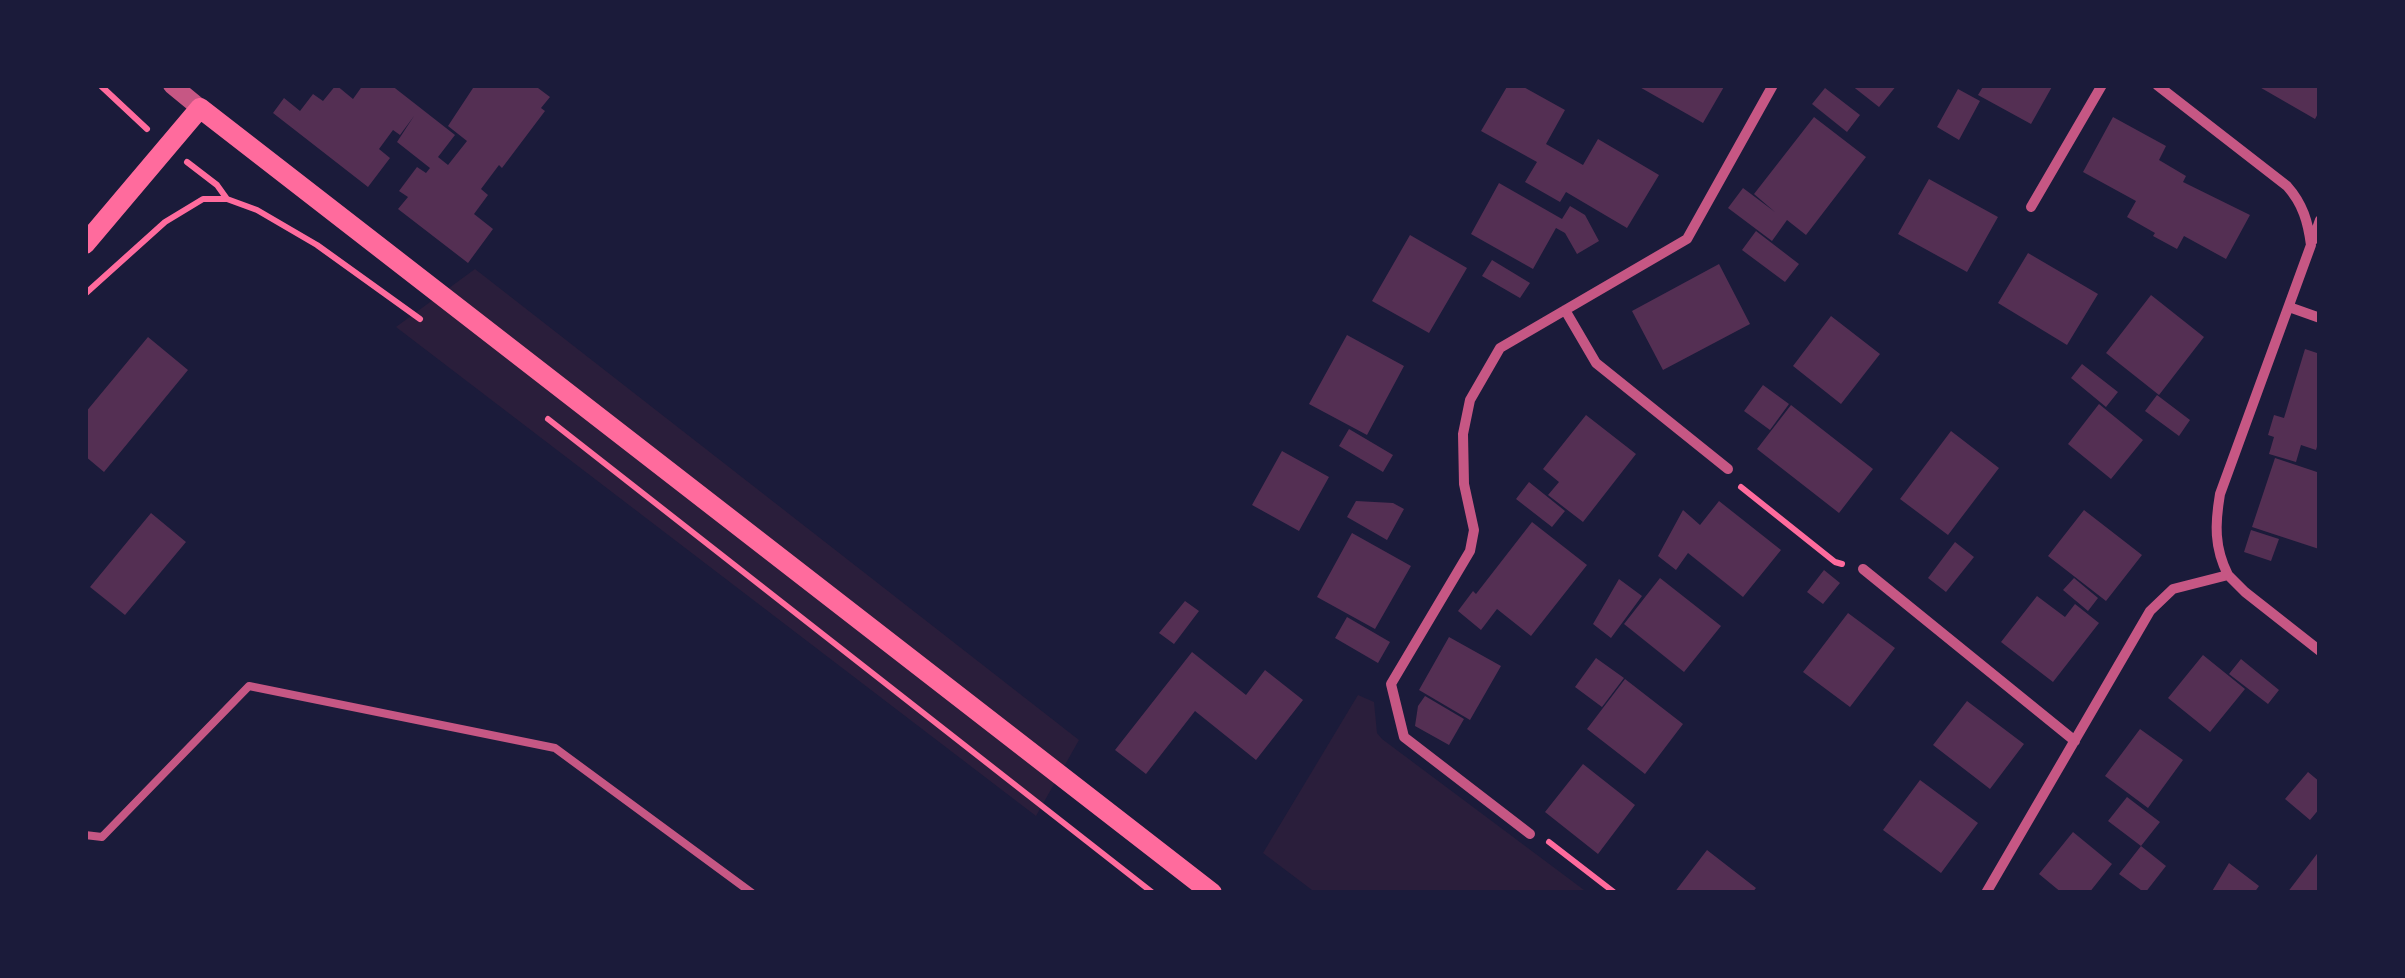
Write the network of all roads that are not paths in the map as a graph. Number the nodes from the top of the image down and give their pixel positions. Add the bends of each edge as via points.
1 (172, 85) edge
2 (1773, 85) edge
3 (2102, 85) edge
4 (2158, 85) edge
5 (200, 108) junction
6 (2030, 207) dead end
7 (2320, 220) edge
8 (85, 244) edge
9 (2311, 246) junction
10 (2289, 307) junction
11 (1564, 310) junction
12 (2320, 318) edge
13 (1728, 469) road end
14 (1862, 568) road end
15 (2228, 576) junction
16 (2320, 651) edge
17 (2075, 740) junction
18 (1530, 834) road end
19 (85, 835) edge
20 (752, 893) edge
21 (1212, 893) edge
22 (1986, 893) edge

1 - 5 street
2 - 11 street via 1687,239
3 - 6 street
4 - 9 street via 2286,186 2304,212
5 - 8 main road
5 - 21 main road
7 - 9 street
9 - 10 street
10 - 12 street
10 - 15 street via 2220,494 2216,544
11 - 13 street via 1596,364
11 - 18 street via 1500,348 1470,400 1462,434 1474,530 1470,551 1391,684 1404,737
14 - 17 street
15 - 16 street
15 - 17 street via 2160,599
17 - 22 street
19 - 20 lane via 102,837 248,686 556,748

